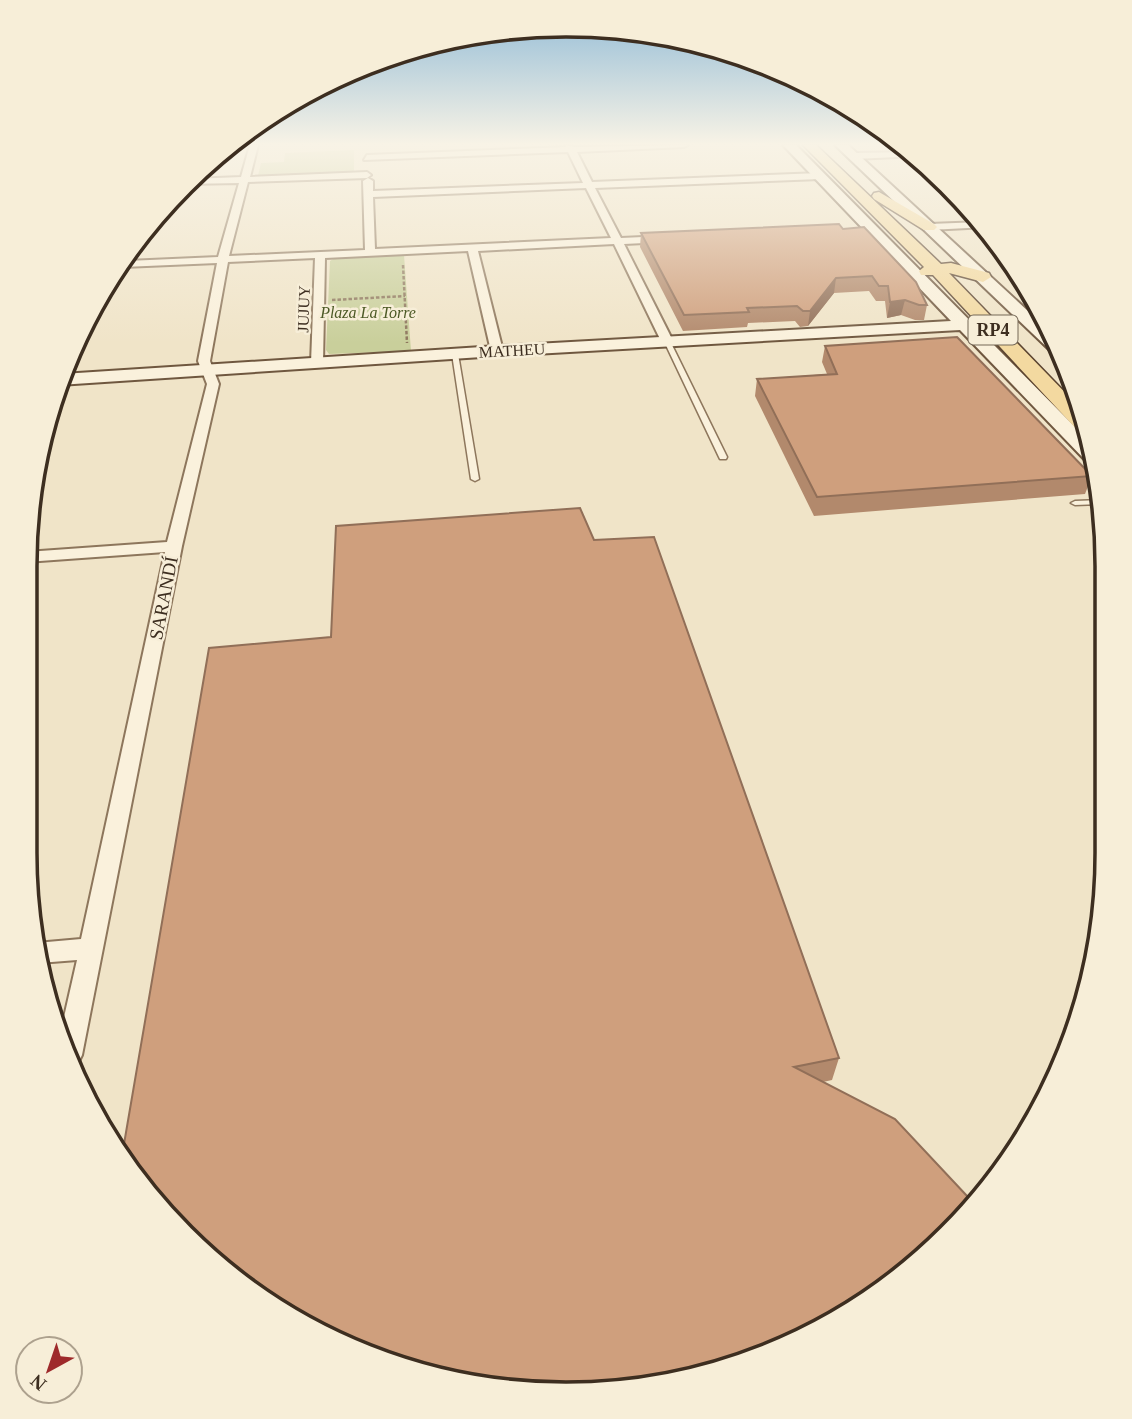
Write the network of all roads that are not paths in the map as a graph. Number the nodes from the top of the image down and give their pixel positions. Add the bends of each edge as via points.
1 (236, 211) edge
2 (369, 211) edge
3 (602, 211) edge
4 (849, 211) edge
5 (860, 211) edge
6 (880, 211) edge
7 (891, 211) edge
8 (904, 211) edge
9 (912, 211) edge
10 (971, 226) edge
11 (929, 227) junction
12 (865, 230) junction
13 (671, 239) edge
14 (617, 241) junction
15 (473, 250) junction
16 (370, 254) junction
17 (320, 257) junction
18 (223, 259) junction
19 (132, 264) edge
20 (944, 269) junction
21 (983, 277) junction
22 (919, 278) junction
23 (1033, 318) edge
24 (963, 325) junction
25 (667, 341) junction
26 (497, 351) junction
27 (455, 354) junction
28 (317, 363) junction
29 (208, 370) junction
30 (71, 379) edge
31 (1024, 384) junction
32 (1063, 385) edge
33 (1064, 386) edge
34 (1060, 422) junction
35 (1079, 437) edge
36 (1080, 444) edge
37 (723, 457) dead end
38 (475, 479) dead end
39 (1091, 502) edge
40 (1075, 503) dead end
41 (174, 546) junction
42 (37, 556) edge
43 (93, 948) junction
44 (46, 952) edge
45 (72, 1042) edge

1 - 18 street, SARANDÍ
2 - 16 street
3 - 14 street
4 - 12 street
5 - 12 main road
6 - 20 main road, RP4
7 - 20 main road, RP4
8 - 11 main road
9 - 11 street
10 - 11 street
11 - 21 street
12 - 22 street
13 - 14 street
14 - 15 street
14 - 25 street
15 - 16 street
15 - 26 street
16 - 17 street
17 - 18 street
17 - 28 street, JUJUY
18 - 19 street
18 - 29 street, SARANDÍ via 205,360
20 - 21 main road
20 - 22 main road via 922,273
20 - 32 main road, RP4
21 - 23 street
22 - 24 street
24 - 25 street, MATHEU
24 - 31 street
25 - 26 street, MATHEU
25 - 37 lane
26 - 27 street, MATHEU
27 - 28 street, MATHEU
27 - 38 lane
28 - 29 street, MATHEU
29 - 30 street, MATHEU
29 - 41 street, SARANDÍ via 213,384
31 - 33 main road
31 - 34 street
34 - 35 main road
34 - 36 street
39 - 40 lane
41 - 42 street
41 - 43 street, SARANDÍ
43 - 44 street
43 - 45 street, SARANDÍ

